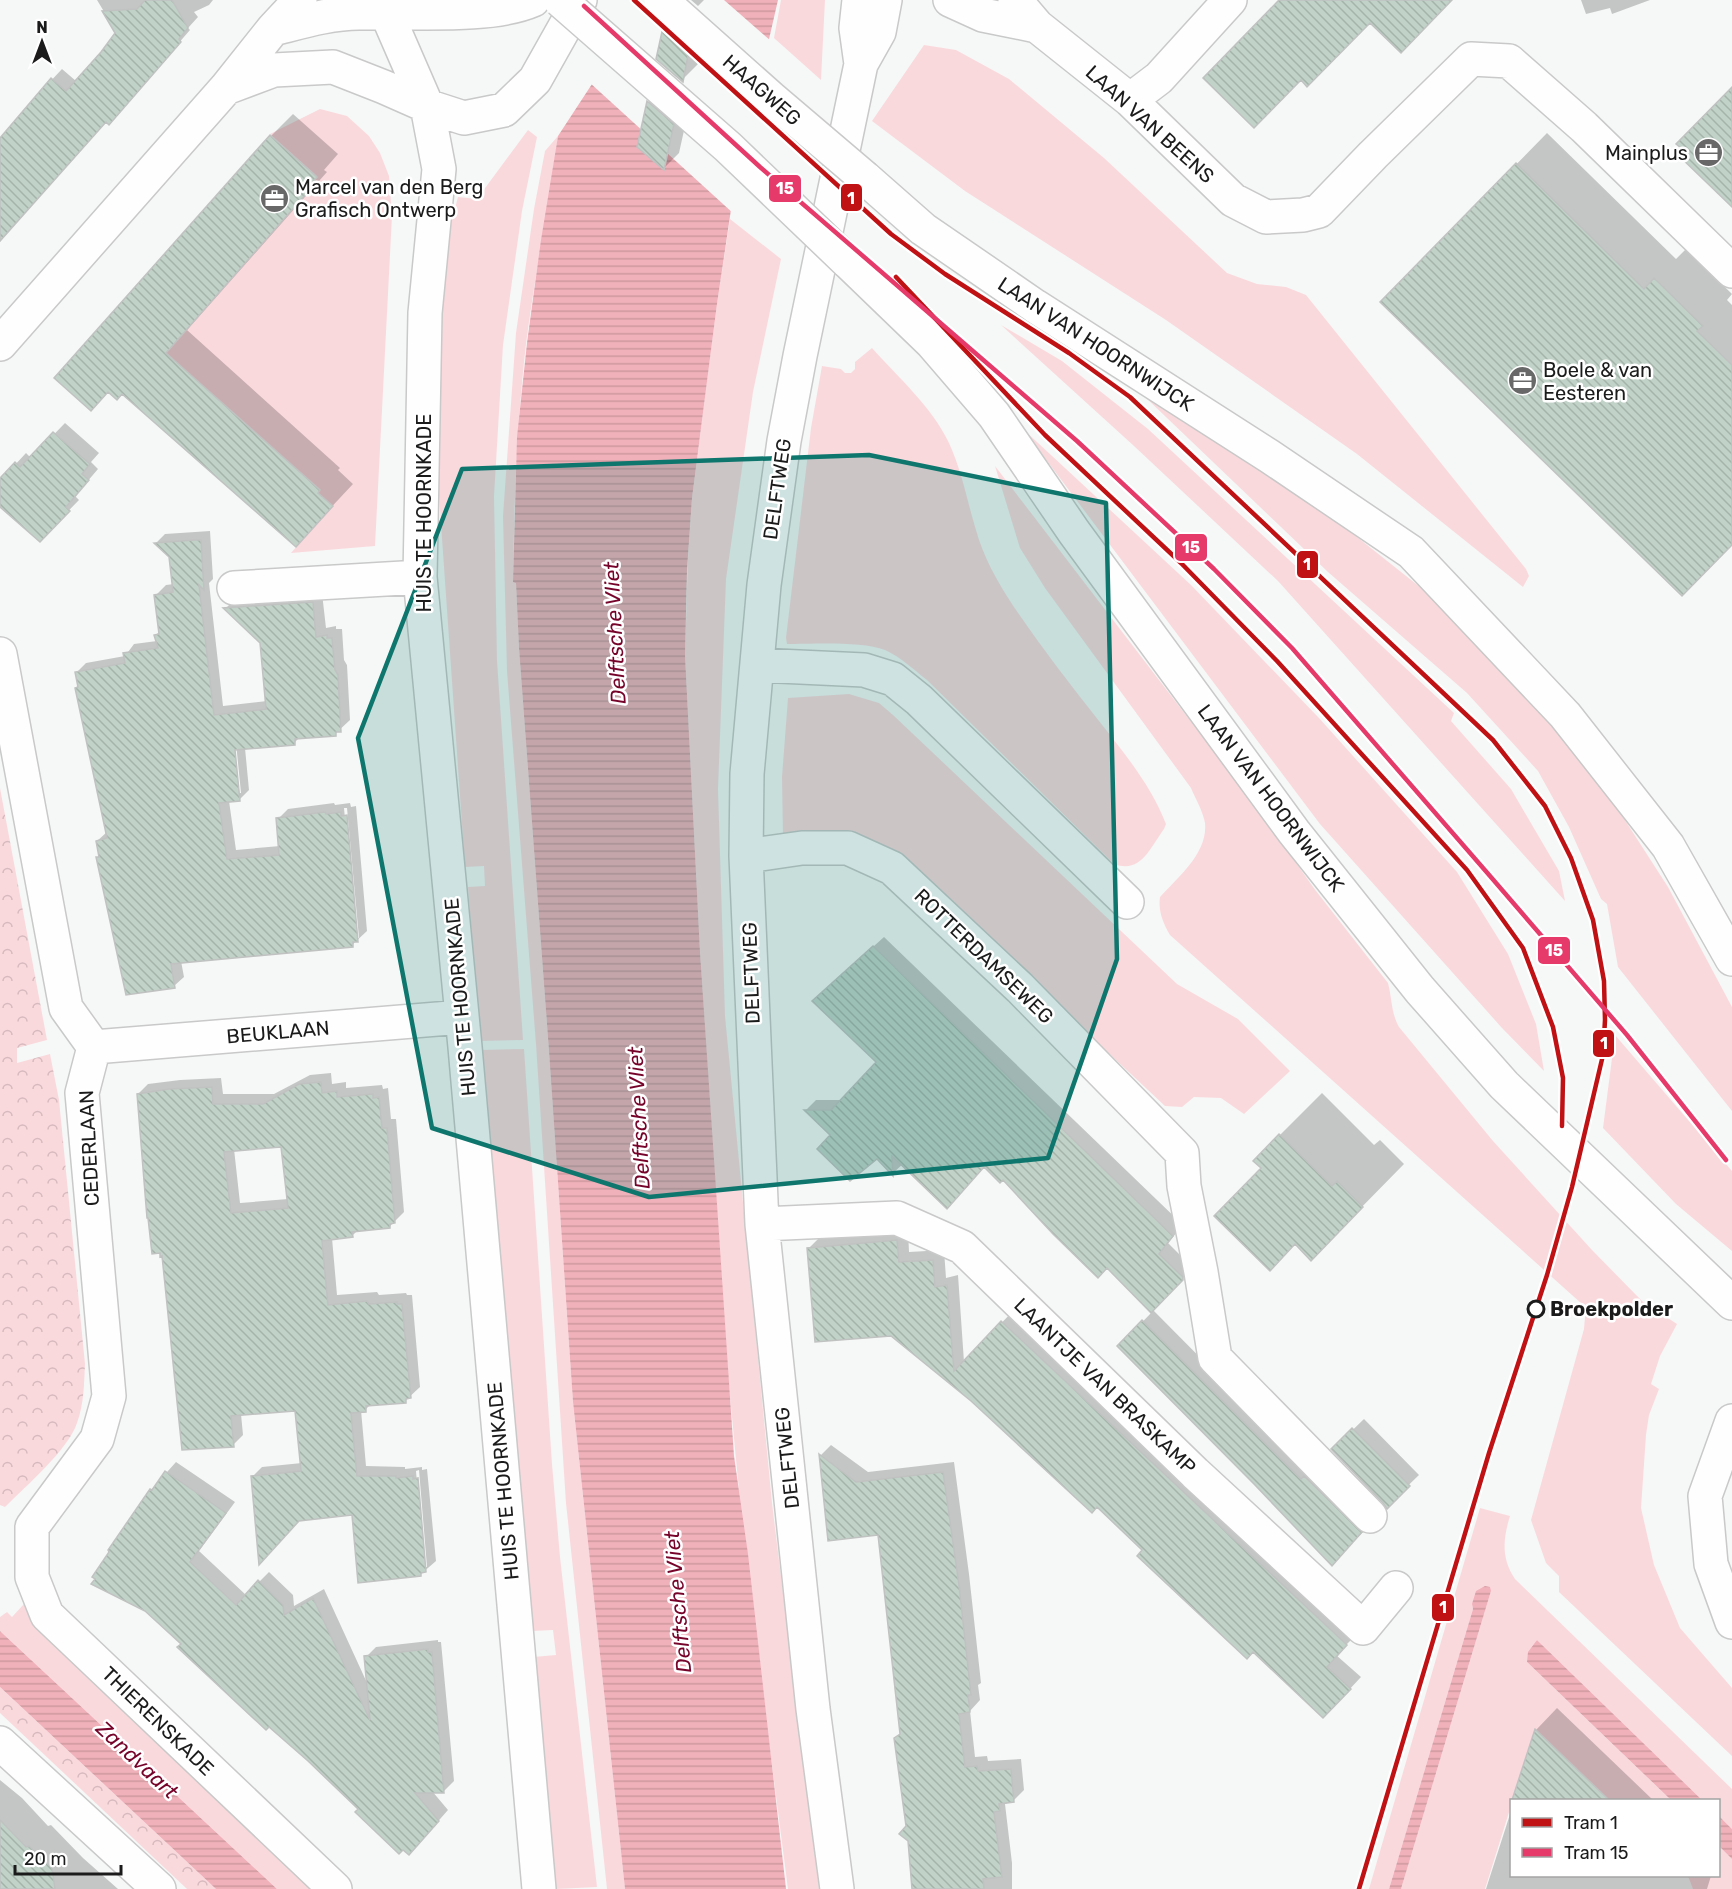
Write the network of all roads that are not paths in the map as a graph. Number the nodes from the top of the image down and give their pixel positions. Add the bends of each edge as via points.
1 (300, 0) edge
2 (532, 0) edge
3 (560, 0) edge
4 (580, 0) edge
5 (661, 0) edge
6 (859, 0) edge
7 (885, 0) edge
8 (950, 0) edge
9 (1015, 0) edge
10 (1230, 0) edge
11 (381, 7) edge
12 (1037, 26) junction
13 (273, 29) junction
14 (861, 64) junction
15 (226, 88) junction
16 (1130, 100) junction
17 (427, 106) junction
18 (865, 178) joint
19 (1732, 271) edge
20 (0, 344) edge
21 (420, 577) junction
22 (234, 588) dead end
23 (0, 654) edge
24 (758, 665) junction
25 (746, 856) junction
26 (1127, 902) dead end
27 (1732, 959) edge
28 (462, 1017) junction
29 (94, 1047) junction
30 (762, 1224) junction
31 (1732, 1303) edge
32 (1732, 1421) edge
33 (1370, 1516) dead end
34 (32, 1527) joint
35 (1396, 1588) dead end
36 (1732, 1622) edge
37 (0, 1743) edge
38 (159, 1889) edge
39 (334, 1889) edge
40 (539, 1889) edge
41 (837, 1889) edge

1 - 13 street
2 - 11 street via 497,10
3 - 31 street, LAAN VAN HOORNWIJCK, bridge via 728,147 932,343 994,415 1074,532 1287,822 1420,990 1504,1085
4 - 17 street via 535,80 504,110 464,118
5 - 18 street, HAAGWEG, bridge
6 - 14 street, DELFTWEG via 856,28
7 - 14 street, DELFTWEG via 879,32
8 - 12 street, LAAN VAN BEENS via 983,15
9 - 12 street, LAAN VAN BEENS
10 - 16 street via 1159,78
11 - 13 street
11 - 17 street
12 - 16 street, LAAN VAN BEENS
13 - 15 street
14 - 24 street, DELFTWEG via 784,441 764,585
15 - 17 street via 274,70 333,67
15 - 20 street
16 - 19 street, LAAN VAN BEENS via 1233,200 1266,217 1303,215 1319,212 1472,59 1509,61 1584,127
17 - 21 street, HUIS TE HOORNKADE via 440,169 425,313
18 - 27 street, LAAN VAN HOORNWIJCK via 923,228 1035,306 1411,552 1565,715 1668,846
21 - 22 street
21 - 28 street, HUIS TE HOORNKADE
23 - 29 street via 66,1008
24 - 25 street, DELFTWEG via 747,774
24 - 26 street via 864,670 893,679
25 - 30 street, DELFTWEG
25 - 33 street, ROTTERDAMSEWEG via 802,848 848,848 892,868 1020,988 1182,1153 1184,1186 1215,1358
28 - 29 street, BEUKLAAN
28 - 40 street, HUIS TE HOORNKADE
29 - 34 street, CEDERLAAN via 82,1092 109,1396 97,1439
30 - 35 street, LAANTJE VAN BRASKAMP via 897,1218 962,1247 1187,1465 1363,1628
30 - 41 street, DELFTWEG via 813,1709
32 - 36 street via 1705,1496 1711,1564
34 - 39 street, THIERENSKADE via 32,1578 47,1615
37 - 38 street

